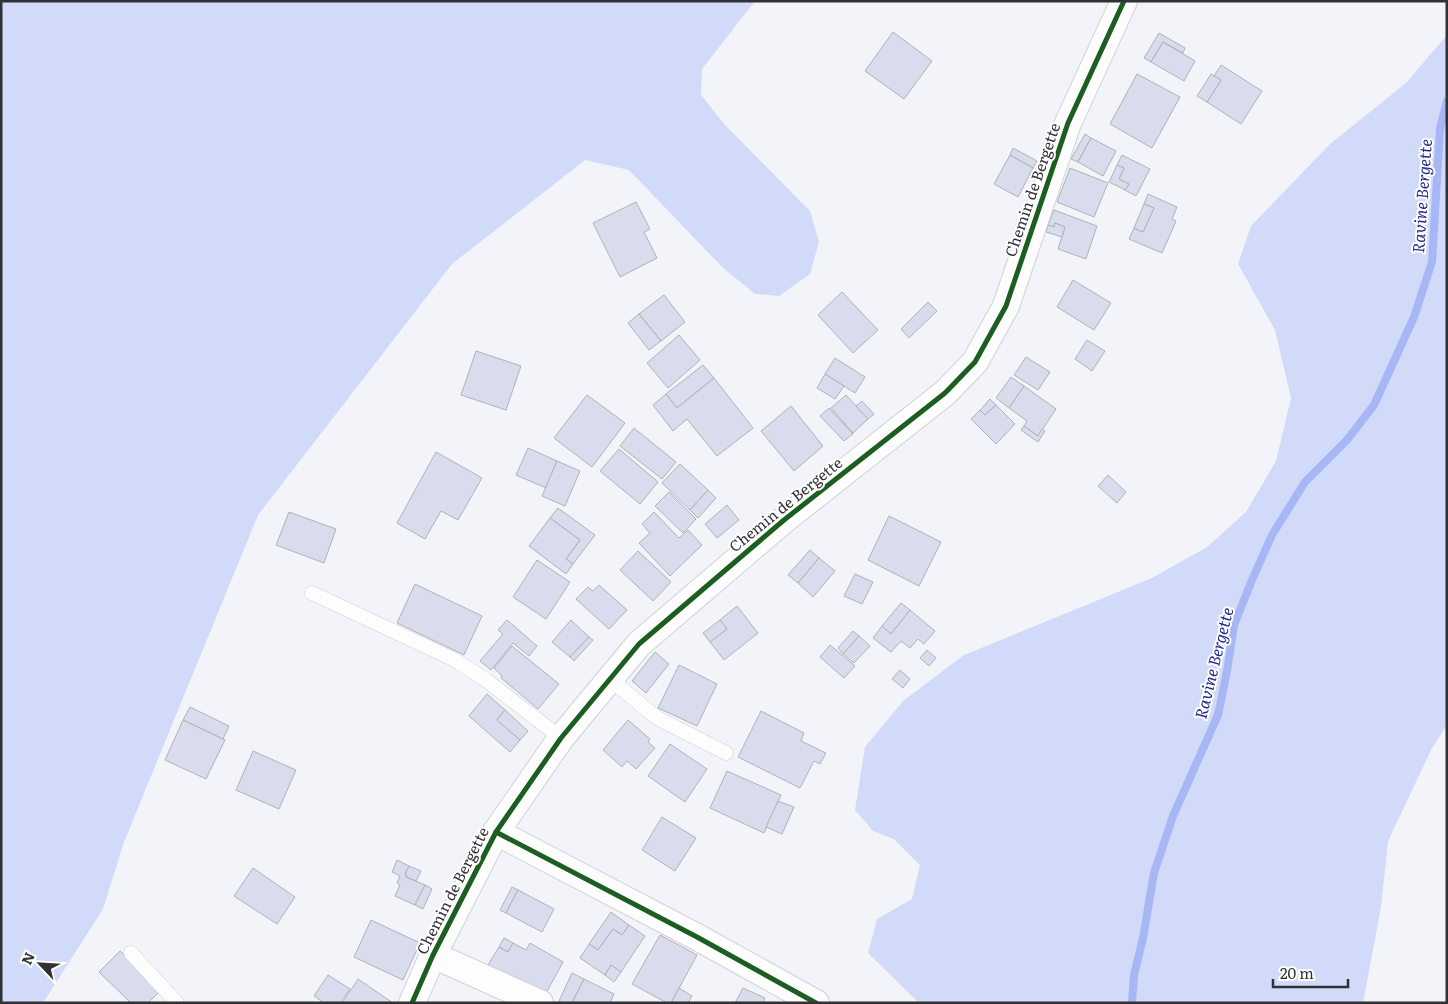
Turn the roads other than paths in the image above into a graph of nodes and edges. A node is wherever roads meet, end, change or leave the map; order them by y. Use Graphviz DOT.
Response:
graph roads {
  1 [pos="1124,1"];
  2 [pos="312,593"];
  3 [pos="610,679"];
  4 [pos="561,738"];
  5 [pos="726,753"];
  6 [pos="496,832"];
  7 [pos="131,953"];
  8 [pos="433,955"];
  9 [pos="177,1003"];
  10 [pos="412,1003"];
  11 [pos="540,1003"];
  12 [pos="816,1003"];
  1 -- 3 [label="street, Chemin de Bergette"];
  2 -- 4 [label="lane"];
  3 -- 4 [label="street, Chemin de Bergette"];
  3 -- 5 [label="lane"];
  4 -- 6 [label="street, Chemin de Bergette"];
  6 -- 8 [label="street, Chemin de Bergette"];
  6 -- 12 [label="street"];
  7 -- 9 [label="lane"];
  8 -- 10 [label="street, Chemin de Bergette"];
  8 -- 11 [label="street"];
}
